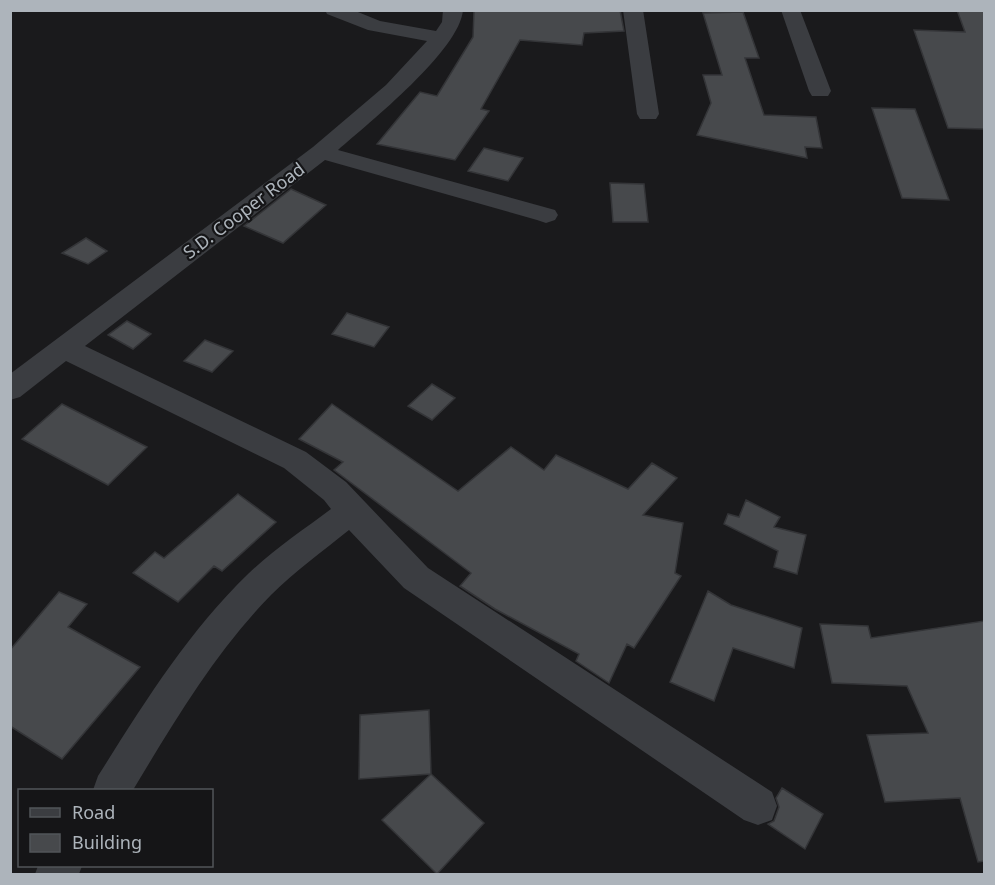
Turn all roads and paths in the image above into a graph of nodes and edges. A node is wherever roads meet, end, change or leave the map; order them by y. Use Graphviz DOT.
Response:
graph roads {
  1 [pos="334,10"];
  2 [pos="453,10"];
  3 [pos="633,10"];
  4 [pos="790,10"];
  5 [pos="441,38"];
  6 [pos="820,92"];
  7 [pos="648,114"];
  8 [pos="321,152"];
  9 [pos="546,215"];
  10 [pos="65,348"];
  11 [pos="10,389"];
  12 [pos="351,511"];
  13 [pos="113,789"];
  14 [pos="758,806"];
  1 -- 5 [label="street"];
  2 -- 5 [label="street, S.D. Cooper Road"];
  3 -- 7 [label="street"];
  4 -- 6 [label="street"];
  5 -- 8 [label="street, S.D. Cooper Road"];
  8 -- 9 [label="street"];
  8 -- 10 [label="street, S.D. Cooper Road"];
  10 -- 11 [label="street, S.D. Cooper Road"];
  10 -- 12 [label="street"];
  12 -- 13 [label="street"];
  12 -- 14 [label="street"];
}
